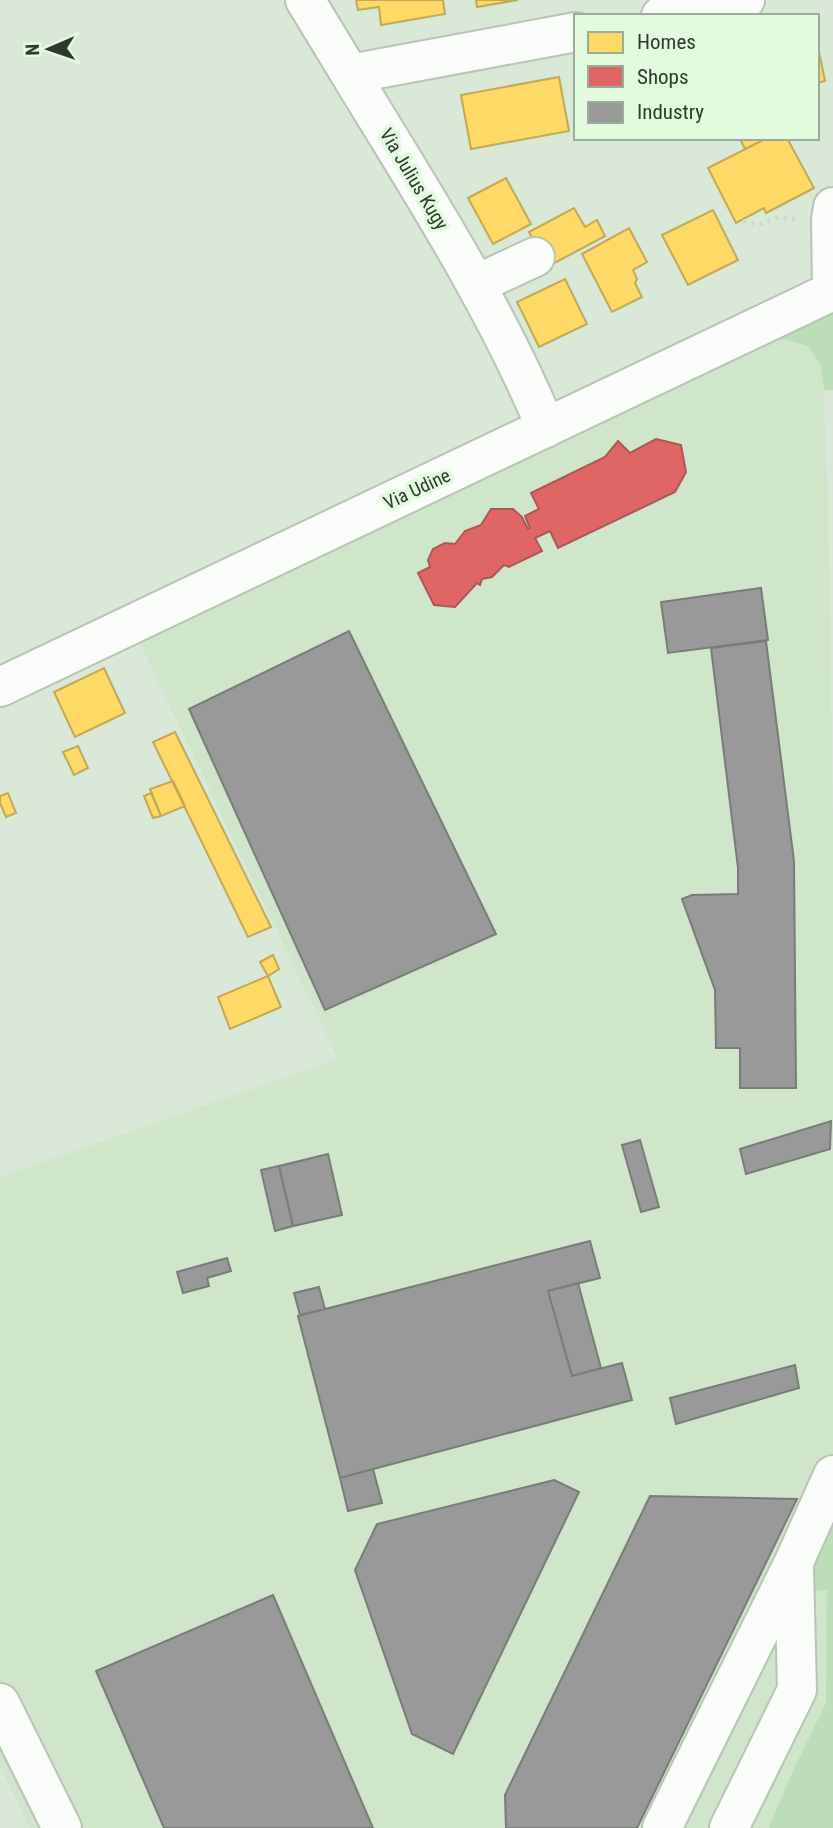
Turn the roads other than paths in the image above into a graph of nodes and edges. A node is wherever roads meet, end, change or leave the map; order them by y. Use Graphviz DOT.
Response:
graph roads {
  1 [pos="305,0"];
  2 [pos="745,0"];
  3 [pos="672,14"];
  4 [pos="574,32"];
  5 [pos="350,74"];
  6 [pos="819,214"];
  7 [pos="536,257"];
  8 [pos="477,284"];
  9 [pos="833,291"];
  10 [pos="546,428"];
  11 [pos="0,687"];
  12 [pos="833,1475"];
  13 [pos="793,1562"];
  14 [pos="0,1703"];
  15 [pos="62,1828"];
  16 [pos="662,1828"];
  17 [pos="729,1828"];
  1 -- 5 [label="street, Via Julius Kugy"];
  2 -- 3 [label="street"];
  4 -- 5 [label="street"];
  5 -- 8 [label="street, Via Julius Kugy"];
  6 -- 9 [label="street"];
  7 -- 8 [label="street"];
  8 -- 10 [label="street, Via Julius Kugy"];
  9 -- 10 [label="street, Via Udine"];
  10 -- 11 [label="street, Via Udine"];
  12 -- 13 [label="street"];
  13 -- 16 [label="street"];
  13 -- 17 [label="street"];
  14 -- 15 [label="street"];
}
